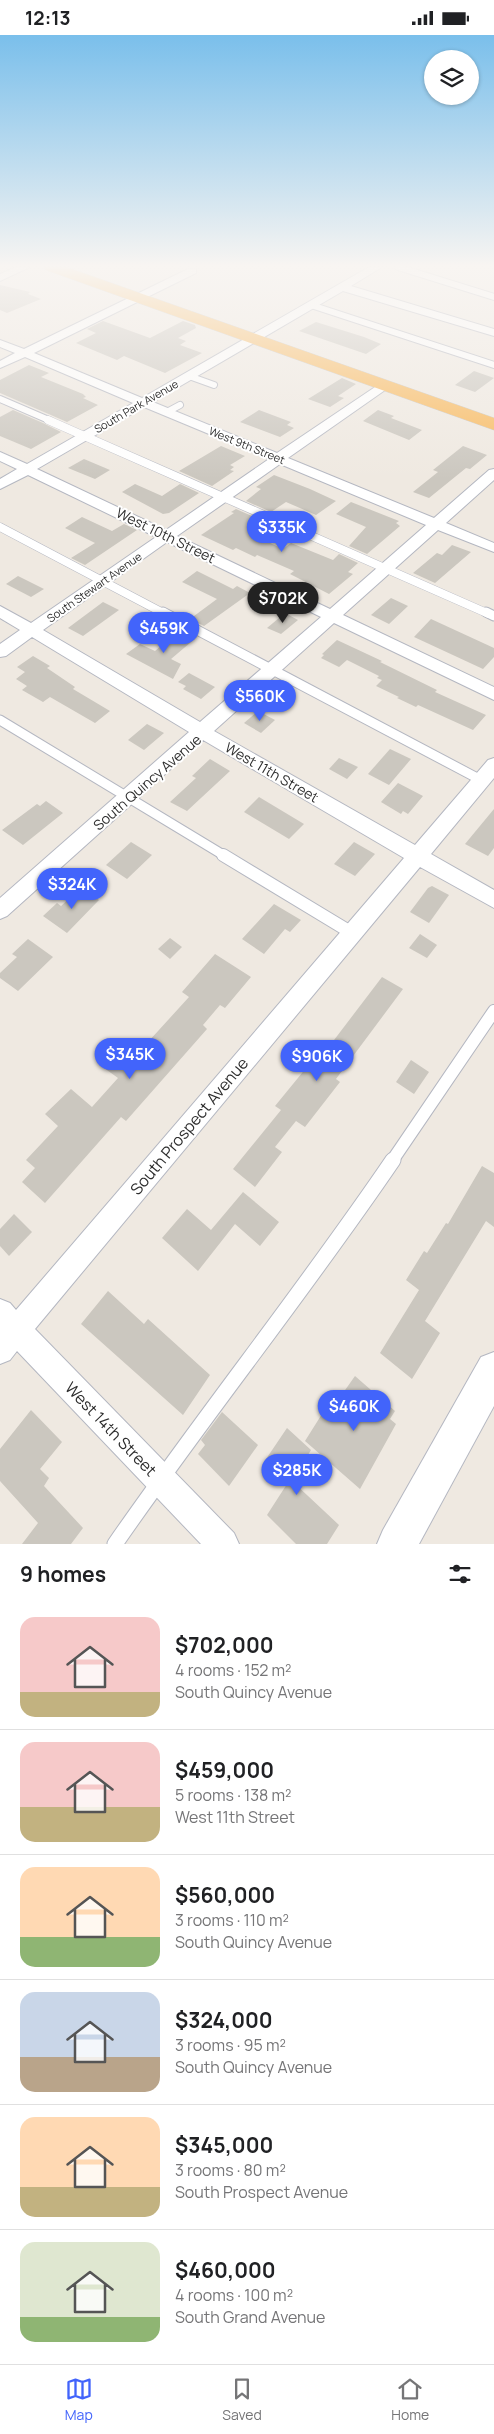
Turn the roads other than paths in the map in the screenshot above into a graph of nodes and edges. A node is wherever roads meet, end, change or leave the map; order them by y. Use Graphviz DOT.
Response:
graph roads {
  1 [pos="56,337"];
  2 [pos="248,337"];
  3 [pos="255,337"];
  4 [pos="410,337"];
  5 [pos="252,339"];
  6 [pos="0,343"];
  7 [pos="24,353"];
  8 [pos="0,365"];
  9 [pos="494,365"];
  10 [pos="189,376"];
  11 [pos="214,385"];
  12 [pos="384,385"];
  13 [pos="0,399"];
  14 [pos="143,402"];
  15 [pos="180,405"];
  16 [pos="167,412"];
  17 [pos="494,425"];
  18 [pos="86,435"];
  19 [pos="0,455"];
  20 [pos="279,459"];
  21 [pos="28,469"];
  22 [pos="494,473"];
  23 [pos="0,485"];
  24 [pos="225,496"];
  25 [pos="437,524"];
  26 [pos="0,527"];
  27 [pos="167,536"];
  28 [pos="494,548"];
  29 [pos="388,569"];
  30 [pos="103,581"];
  31 [pos="0,611"];
  32 [pos="494,616"];
  33 [pos="334,617"];
  34 [pos="32,630"];
  35 [pos="0,652"];
  36 [pos="273,670"];
  37 [pos="494,694"];
  38 [pos="0,720"];
  39 [pos="203,732"];
  40 [pos="488,772"];
  41 [pos="130,798"];
  42 [pos="418,856"];
  43 [pos="494,900"];
  44 [pos="0,910"];
  45 [pos="352,933"];
  46 [pos="494,1011"];
  47 [pos="6,1331"];
  48 [pos="494,1370"];
  49 [pos="160,1479"];
  50 [pos="115,1544"];
  51 [pos="223,1544"];
  52 [pos="397,1544"];
  1 -- 7 [label="street"];
  2 -- 5 [label="highway"];
  3 -- 5 [label="street, South Park Avenue"];
  4 -- 9 [label="lane"];
  5 -- 10 [label="street, South Park Avenue"];
  5 -- 12 [label="highway"];
  6 -- 7 [label="street, West 9th Street"];
  7 -- 8 [label="street"];
  7 -- 14 [label="street, West 9th Street"];
  10 -- 11 [label="lane"];
  10 -- 14 [label="street, South Park Avenue"];
  12 -- 17 [label="highway"];
  12 -- 20 [label="street, South Stewart Avenue"];
  13 -- 18 [label="lane"];
  14 -- 16 [label="street, West 9th Street"];
  14 -- 18 [label="street, South Park Avenue"];
  15 -- 16 [label="lane"];
  16 -- 20 [label="street, West 9th Street"];
  18 -- 21 [label="street, South Park Avenue"];
  18 -- 24 [label="lane"];
  19 -- 21 [label="street, West 10th Street"];
  20 -- 24 [label="street, South Stewart Avenue"];
  20 -- 25 [label="street, West 9th Street"];
  21 -- 23 [label="street, South Park Avenue"];
  21 -- 27 [label="street, West 10th Street"];
  22 -- 25 [label="street, South Quincy Avenue"];
  24 -- 27 [label="street, South Stewart Avenue"];
  24 -- 29 [label="lane"];
  25 -- 28 [label="street, West 9th Street"];
  25 -- 29 [label="street, South Quincy Avenue"];
  26 -- 30 [label="lane"];
  27 -- 30 [label="street, South Stewart Avenue"];
  27 -- 33 [label="street, West 10th Street"];
  29 -- 32 [label="lane"];
  29 -- 33 [label="street, South Quincy Avenue"];
  30 -- 34 [label="street, South Stewart Avenue"];
  30 -- 36 [label="lane"];
  31 -- 34 [label="street, West 11th Street"];
  33 -- 36 [label="street, South Quincy Avenue"];
  33 -- 37 [label="street, West 10th Street"];
  34 -- 35 [label="street, South Stewart Avenue"];
  34 -- 39 [label="street, West 11th Street"];
  36 -- 39 [label="street, South Quincy Avenue"];
  36 -- 40 [label="lane"];
  38 -- 41 [label="lane"];
  39 -- 41 [label="street, South Quincy Avenue"];
  39 -- 42 [label="street, West 11th Street"];
  40 -- 42 [label="street, South Prospect Avenue"];
  41 -- 44 [label="street, South Quincy Avenue"];
  41 -- 45 [label="lane"];
  42 -- 43 [label="street, West 11th Street"];
  42 -- 45 [label="street, South Prospect Avenue"];
  45 -- 47 [label="street, South Prospect Avenue"];
  46 -- 49 [label="lane"];
  47 -- 49 [label="street, West 14th Street"];
  48 -- 52 [label="street"];
  49 -- 50 [label="lane"];
  49 -- 51 [label="street, West 14th Street"];
}
